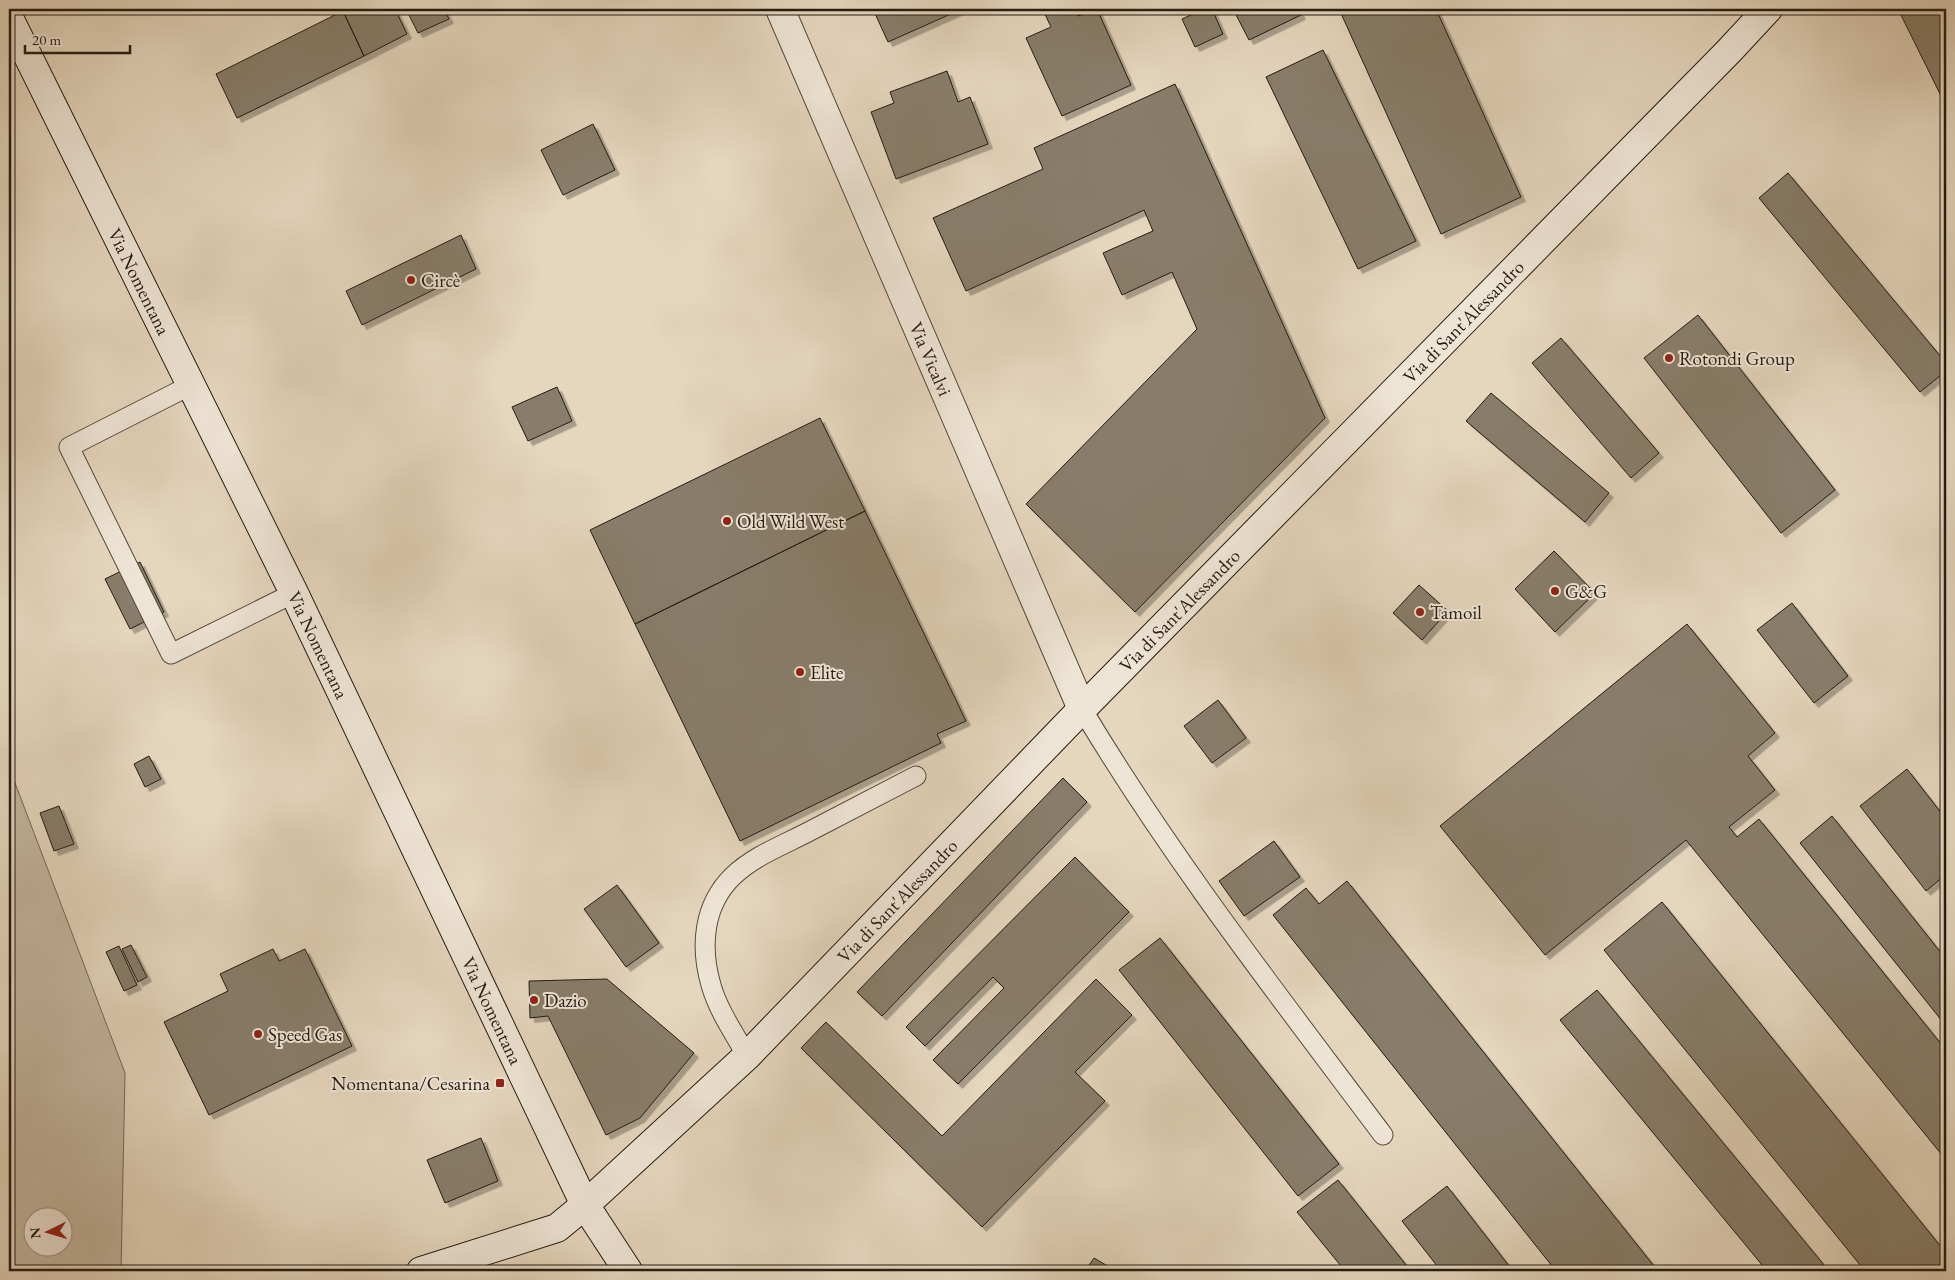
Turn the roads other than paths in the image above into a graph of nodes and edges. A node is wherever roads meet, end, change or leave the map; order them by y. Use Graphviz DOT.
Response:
graph roads {
  1 [pos="780,9"];
  2 [pos="1768,9"];
  3 [pos="9,18"];
  4 [pos="191,385"];
  5 [pos="294,593"];
  6 [pos="1082,709"];
  7 [pos="916,776"];
  8 [pos="747,1056"];
  9 [pos="1383,1135"];
  10 [pos="585,1205"];
  11 [pos="421,1271"];
  12 [pos="628,1271"];
  1 -- 6 [label="street, Via Vicalvi"];
  2 -- 6 [label="street, Via di Sant'Alessandro"];
  3 -- 4 [label="street, Via Nomentana"];
  4 -- 5 [label="street, Via Nomentana"];
  4 -- 5 [label="lane"];
  5 -- 10 [label="street, Via Nomentana"];
  6 -- 8 [label="street, Via di Sant'Alessandro"];
  6 -- 9 [label="lane"];
  7 -- 8 [label="lane"];
  8 -- 10 [label="street, Via di Sant'Alessandro"];
  10 -- 11 [label="street, Via di Sant'Alessandro"];
  10 -- 12 [label="street, Via Nomentana"];
}
